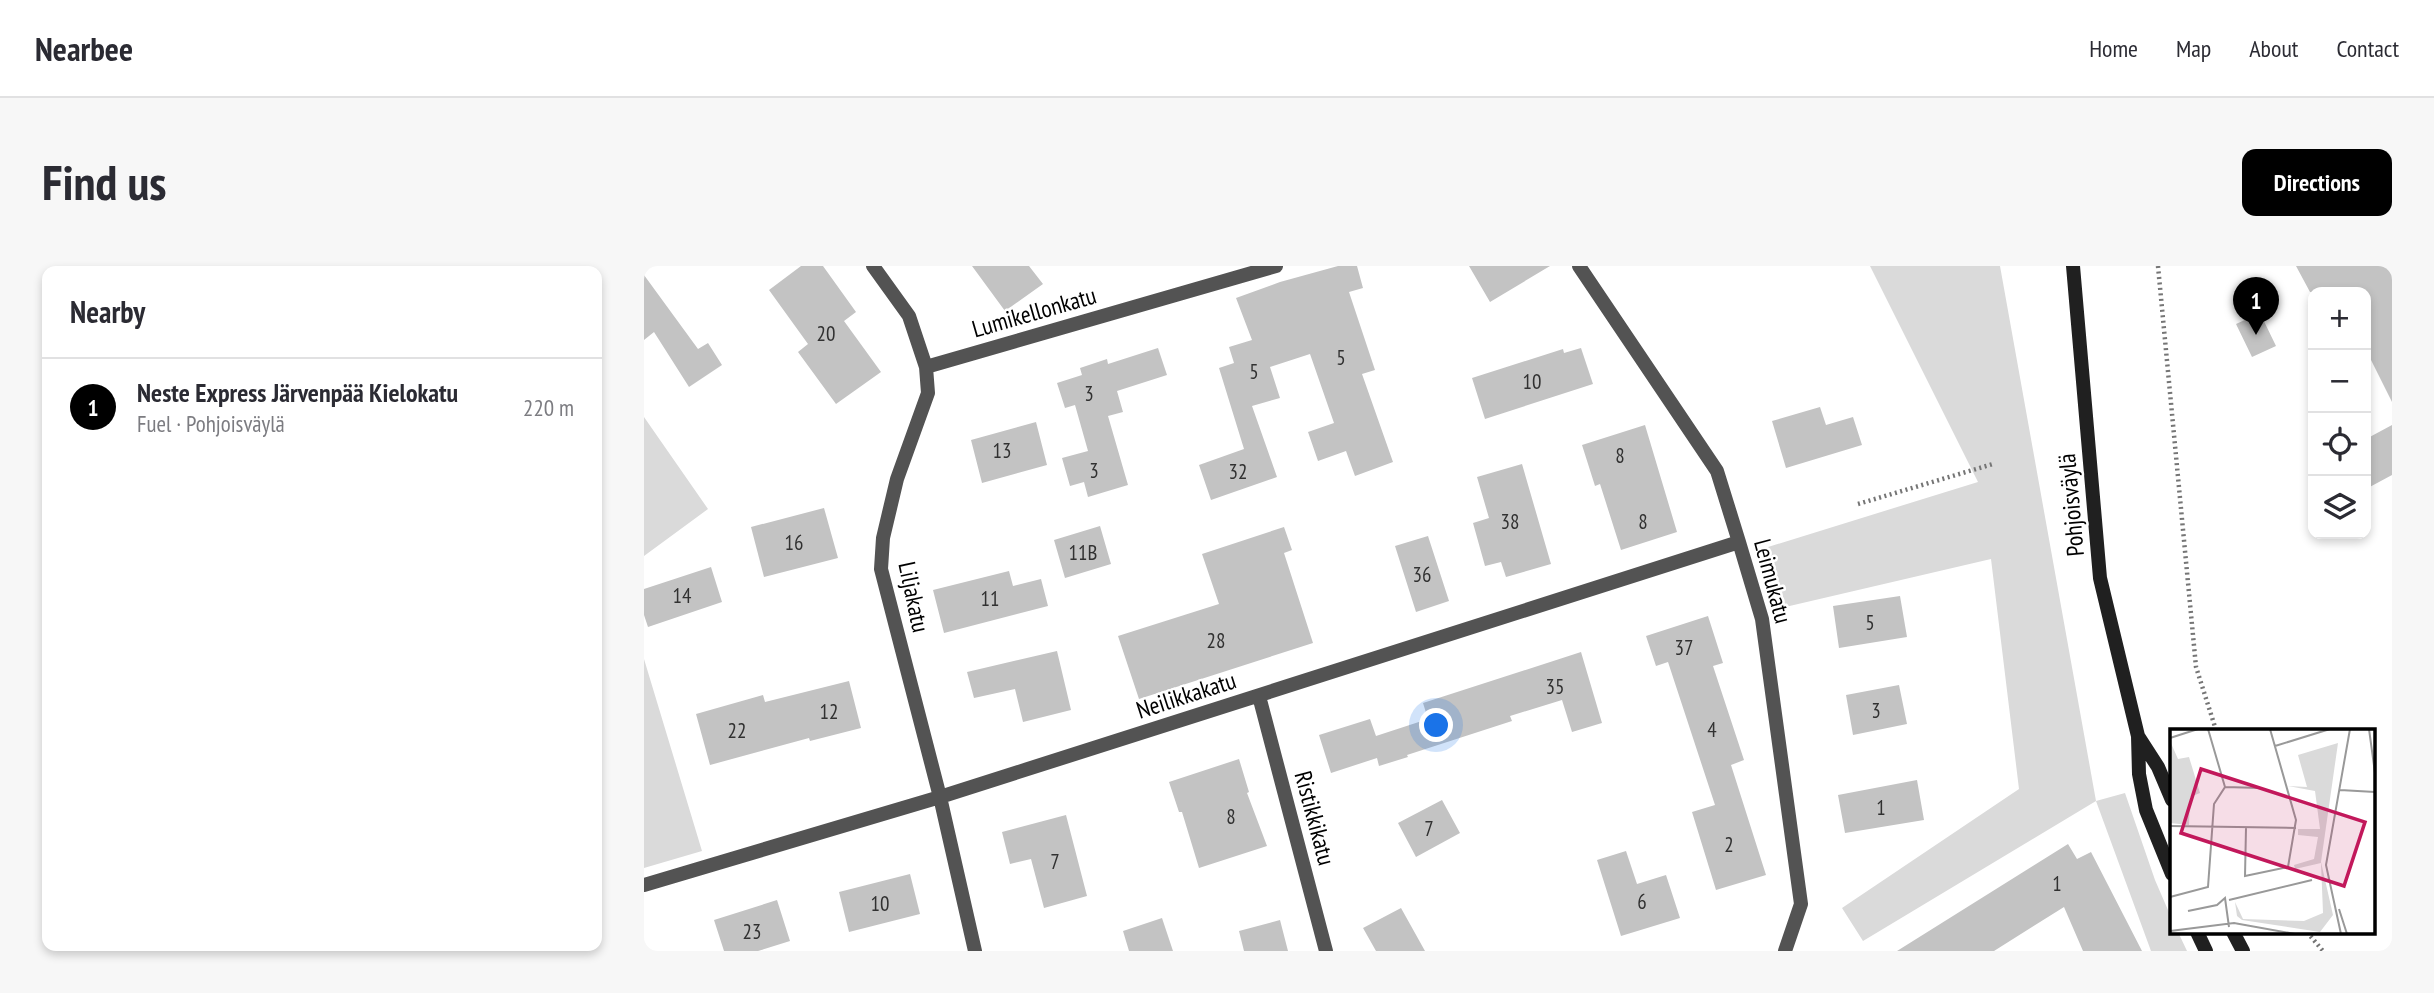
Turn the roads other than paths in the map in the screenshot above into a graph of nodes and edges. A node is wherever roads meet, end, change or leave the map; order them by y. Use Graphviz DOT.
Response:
graph roads {
  1 [pos="873,266"];
  2 [pos="1276,266"];
  3 [pos="1579,266"];
  4 [pos="2073,266"];
  5 [pos="926,368"];
  6 [pos="1739,542"];
  7 [pos="1259,696"];
  8 [pos="2138,736"];
  9 [pos="2170,795"];
  10 [pos="940,797"];
  11 [pos="2170,869"];
  12 [pos="644,885"];
  13 [pos="2198,934"];
  14 [pos="2234,934"];
  15 [pos="1786,950"];
  16 [pos="975,951"];
  17 [pos="1326,951"];
  18 [pos="2206,951"];
  19 [pos="2243,951"];
  1 -- 5 [label="street, Liljakatu"];
  2 -- 5 [label="street, Lumikellonkatu"];
  3 -- 6 [label="street, Leimukatu"];
  4 -- 8 [label="main road, Pohjoisväylä"];
  5 -- 10 [label="street, Liljakatu"];
  6 -- 7 [label="street, Neilikkakatu"];
  6 -- 15 [label="street, Leimukatu"];
  7 -- 10 [label="street, Neilikkakatu"];
  7 -- 17 [label="street, Ristikkikatu"];
  8 -- 9 [label="main road, Pohjoisväylä"];
  8 -- 11 [label="main road, Pohjoisväylä"];
  10 -- 12 [label="street, Neilikkakatu"];
  10 -- 16 [label="street, Liljakatu"];
  13 -- 18 [label="main road"];
  14 -- 19 [label="main road"];
}
